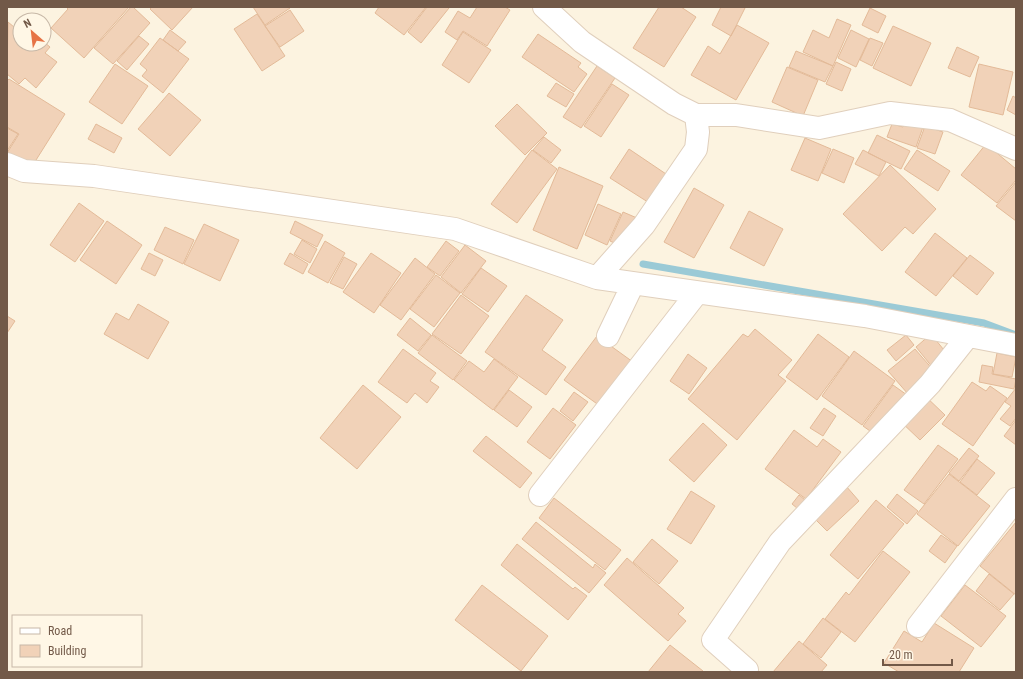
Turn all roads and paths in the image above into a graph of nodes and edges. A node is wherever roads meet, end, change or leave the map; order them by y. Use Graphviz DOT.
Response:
graph roads {
  1 [pos="544,7"];
  2 [pos="696,115"];
  3 [pos="1015,147"];
  4 [pos="7,164"];
  5 [pos="597,278"];
  6 [pos="633,284"];
  7 [pos="697,293"];
  8 [pos="608,336"];
  9 [pos="968,336"];
  10 [pos="1016,345"];
  11 [pos="540,495"];
  12 [pos="1016,499"];
  13 [pos="918,626"];
  14 [pos="747,670"];
  1 -- 2 [label="street"];
  2 -- 3 [label="street"];
  2 -- 5 [label="street"];
  4 -- 5 [label="street"];
  5 -- 6 [label="street"];
  6 -- 7 [label="street"];
  6 -- 8 [label="street"];
  7 -- 9 [label="street"];
  7 -- 11 [label="street"];
  9 -- 10 [label="street"];
  9 -- 14 [label="street"];
  12 -- 13 [label="street"];
}
